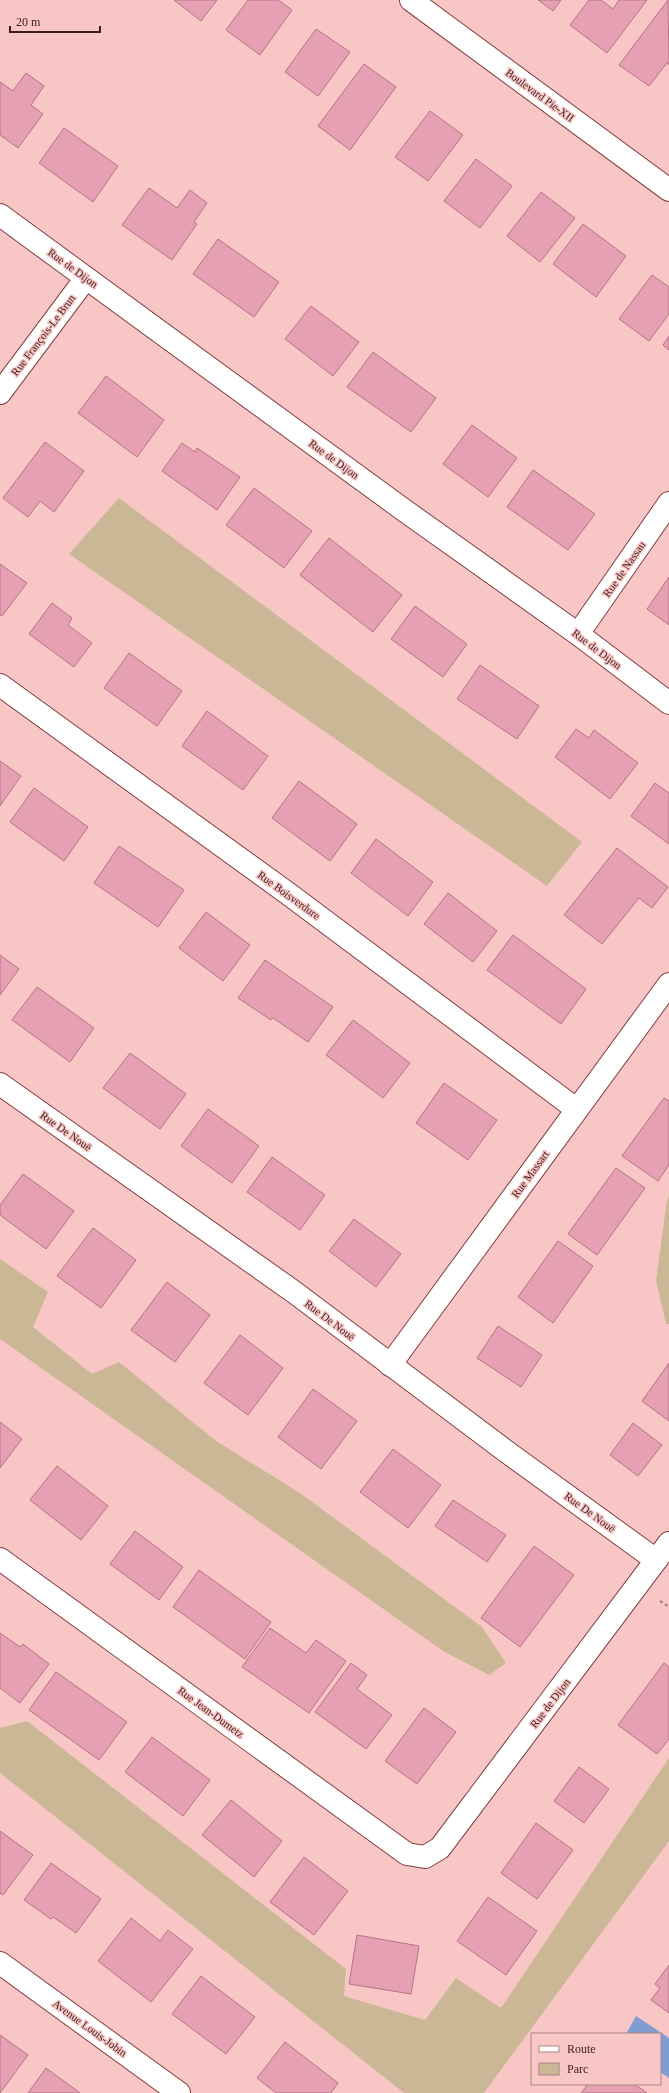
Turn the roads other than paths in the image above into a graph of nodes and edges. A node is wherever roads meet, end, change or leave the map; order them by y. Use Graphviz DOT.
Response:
graph roads {
  1 [pos="411,0"];
  2 [pos="669,190"];
  3 [pos="0,215"];
  4 [pos="86,278"];
  5 [pos="0,393"];
  6 [pos="669,504"];
  7 [pos="578,634"];
  8 [pos="0,685"];
  9 [pos="669,703"];
  10 [pos="669,984"];
  11 [pos="0,1084"];
  12 [pos="576,1109"];
  13 [pos="390,1365"];
  14 [pos="669,1543"];
  15 [pos="0,1558"];
  16 [pos="656,1560"];
  17 [pos="425,1857"];
  18 [pos="0,1963"];
  19 [pos="179,2093"];
  1 -- 2 [label="street, Boulevard Pie-XII"];
  3 -- 4 [label="street, Rue de Dijon"];
  4 -- 5 [label="street, Rue François-Le Brun"];
  4 -- 7 [label="street, Rue de Dijon"];
  6 -- 7 [label="street, Rue de Nassau"];
  7 -- 9 [label="street, Rue de Dijon"];
  8 -- 12 [label="street, Rue Boisverdure"];
  10 -- 12 [label="street, Rue Massart"];
  11 -- 13 [label="street, Rue De Nouë"];
  12 -- 13 [label="street, Rue Massart"];
  13 -- 16 [label="street, Rue De Nouë"];
  14 -- 16 [label="street, Rue de Dijon"];
  15 -- 17 [label="street, Rue Jean-Dumetz"];
  16 -- 17 [label="street, Rue de Dijon"];
  18 -- 19 [label="street, Avenue Louis-Jobin"];
}
